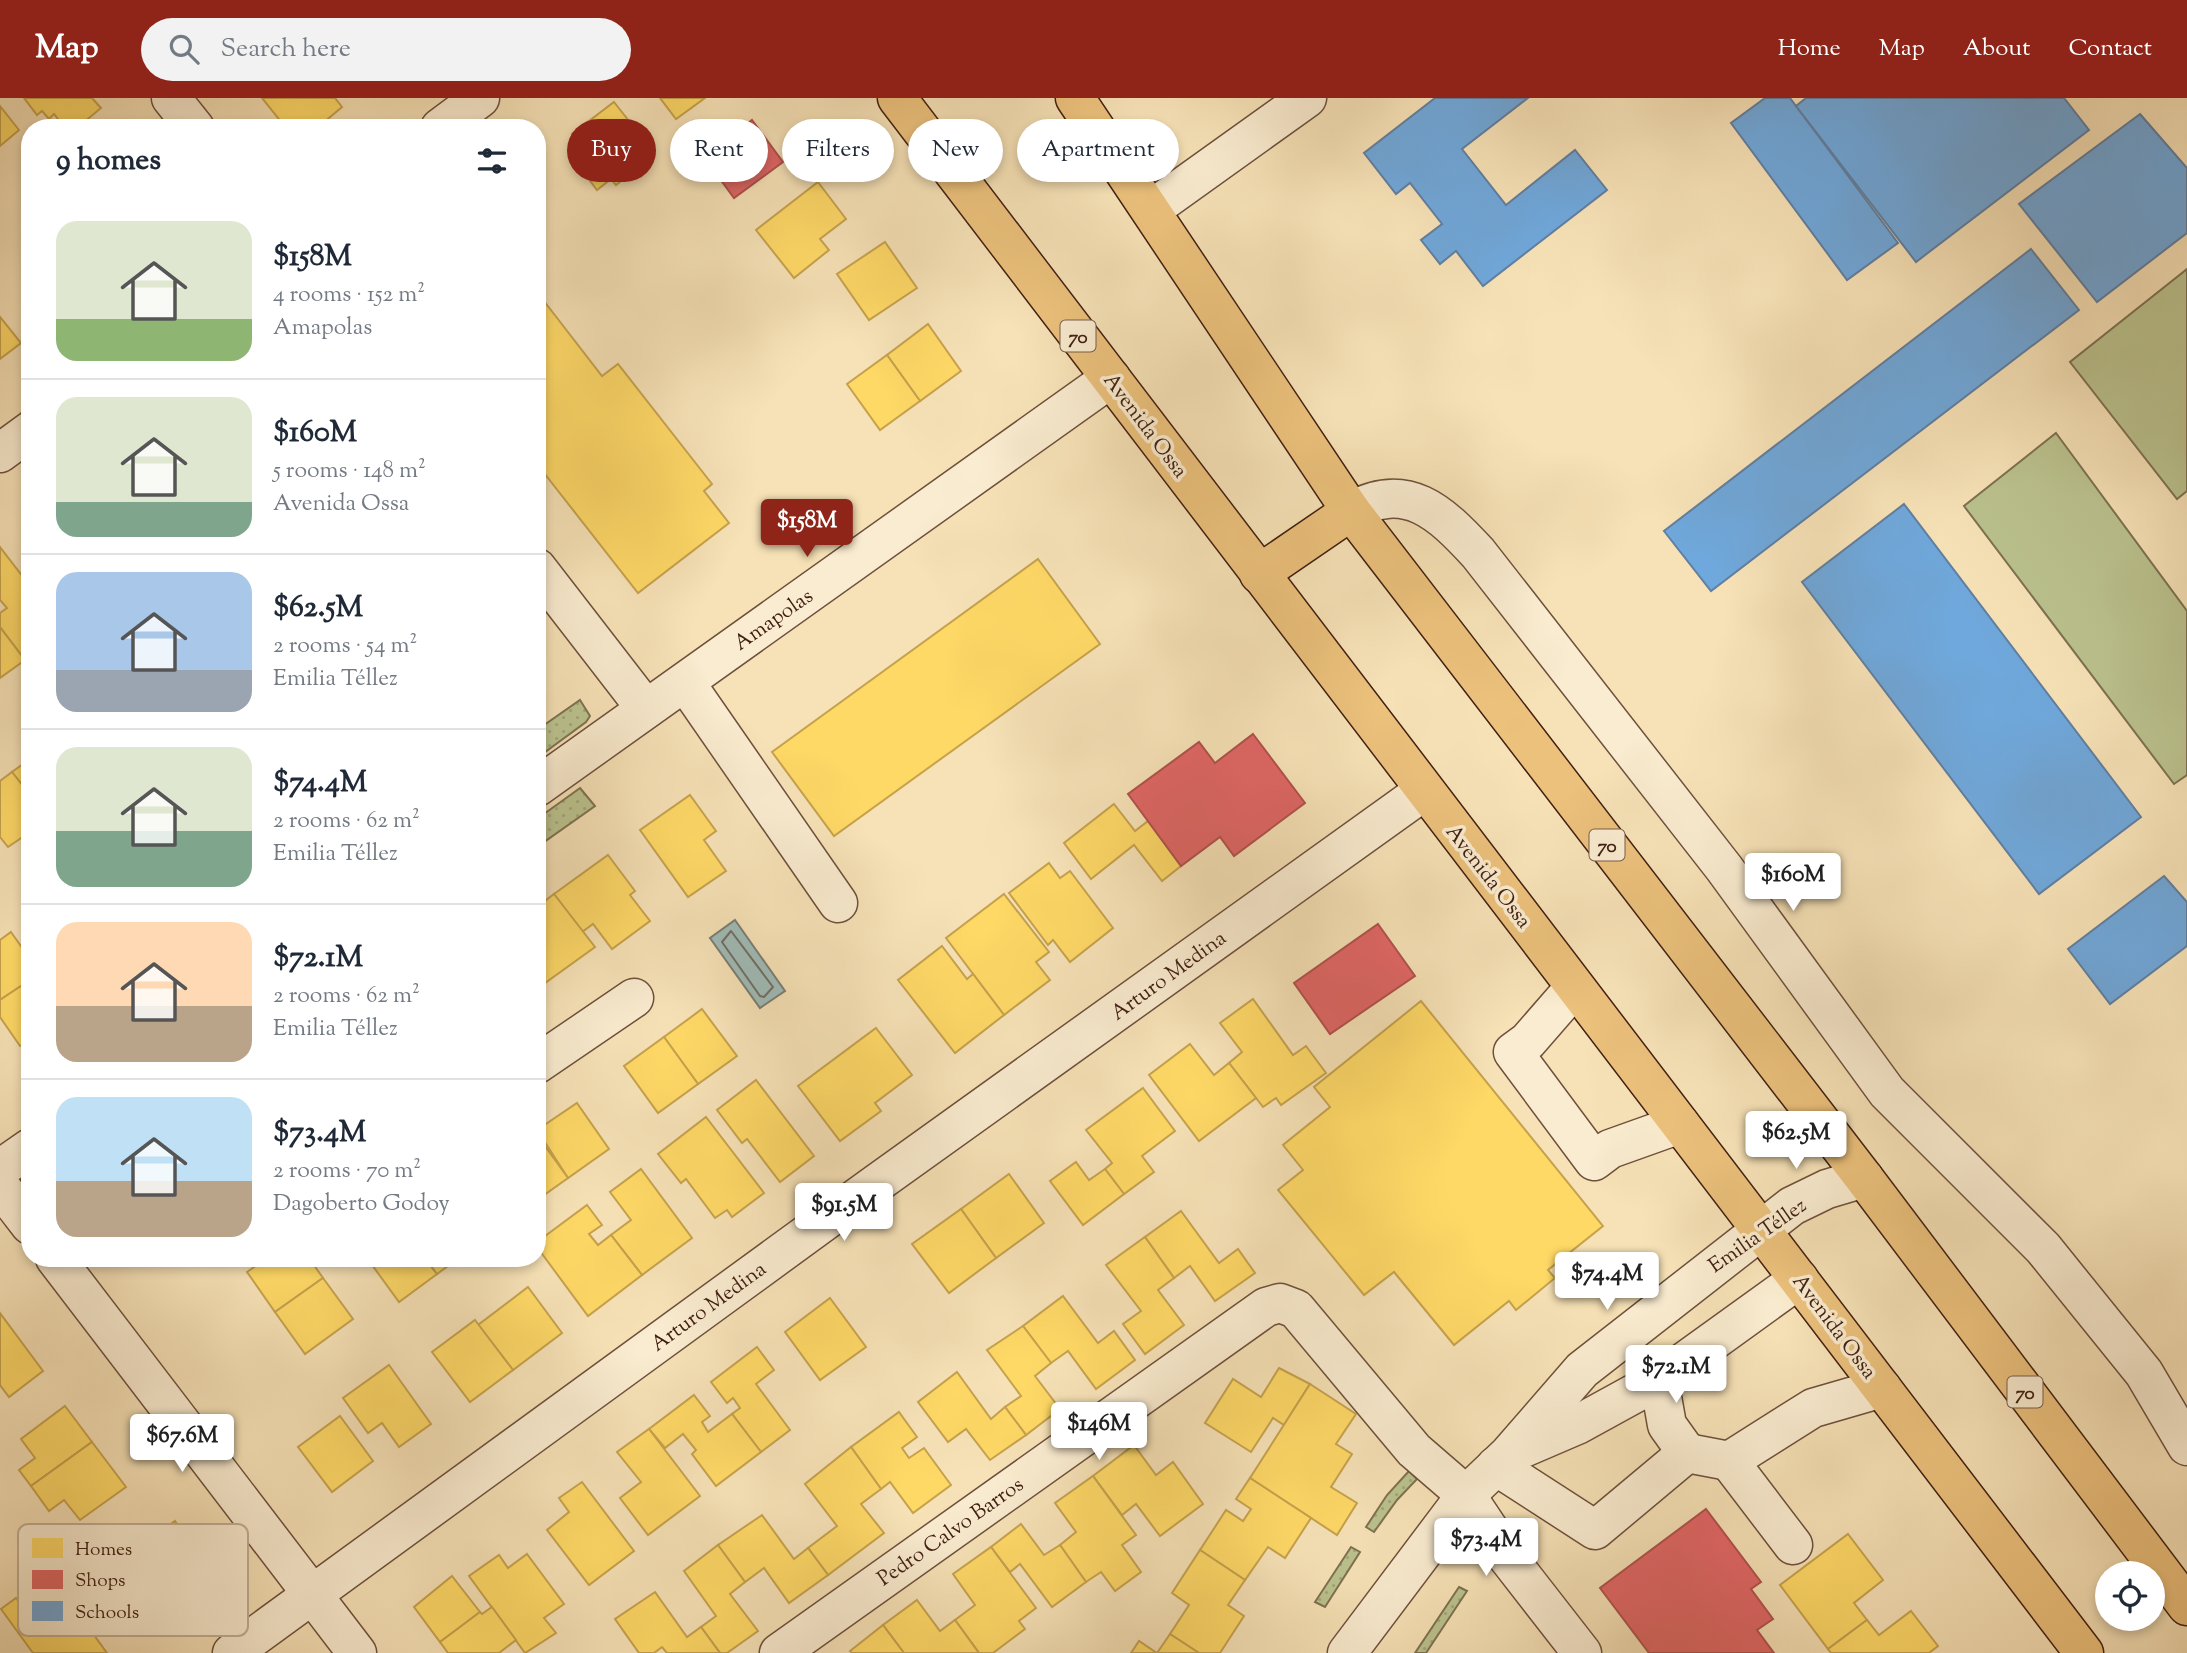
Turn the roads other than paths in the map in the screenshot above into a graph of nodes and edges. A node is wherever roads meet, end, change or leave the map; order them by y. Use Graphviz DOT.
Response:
graph roads {
  1 [pos="172,98"];
  2 [pos="480,98"];
  3 [pos="897,98"];
  4 [pos="1075,98"];
  5 [pos="1307,98"];
  6 [pos="188,119"];
  7 [pos="452,119"];
  8 [pos="1152,209"];
  9 [pos="1111,378"];
  10 [pos="21,438"];
  11 [pos="0,453"];
  12 [pos="1351,511"];
  13 [pos="1259,574"];
  14 [pos="546,580"];
  15 [pos="685,682"];
  16 [pos="646,709"];
  17 [pos="546,781"];
  18 [pos="1424,791"];
  19 [pos="838,903"];
  20 [pos="1575,988"];
  21 [pos="634,998"];
  22 [pos="546,1058"];
  23 [pos="1680,1124"];
  24 [pos="21,1154"];
  25 [pos="0,1169"];
  26 [pos="1864,1178"];
  27 [pos="0,1186"];
  28 [pos="21,1213"];
  29 [pos="1760,1228"];
  30 [pos="62,1267"];
  31 [pos="1799,1279"];
  32 [pos="1659,1380"];
  33 [pos="1882,1388"];
  34 [pos="2187,1446"];
  35 [pos="1687,1453"];
  36 [pos="1503,1460"];
  37 [pos="1729,1461"];
  38 [pos="1466,1495"];
  39 [pos="1793,1545"];
  40 [pos="312,1595"];
  41 [pos="2187,1606"];
  42 [pos="232,1653"];
  43 [pos="356,1653"];
  44 [pos="779,1653"];
  45 [pos="1347,1653"];
  46 [pos="1583,1653"];
  47 [pos="2084,1653"];
  1 -- 6 [label="street"];
  2 -- 7 [label="street"];
  3 -- 9 [label="main road, Avenida Ossa / 70"];
  4 -- 8 [label="main road, 70"];
  5 -- 8 [label="street"];
  8 -- 12 [label="main road, 70"];
  9 -- 13 [label="main road, Avenida Ossa / 70"];
  9 -- 15 [label="street, Amapolas"];
  10 -- 11 [label="street"];
  12 -- 13 [label="main road"];
  12 -- 26 [label="main road, 70"];
  12 -- 34 [label="street"];
  13 -- 18 [label="main road, Avenida Ossa / 70"];
  14 -- 16 [label="street"];
  15 -- 16 [label="street, Amapolas"];
  15 -- 19 [label="street"];
  16 -- 17 [label="street, Amapolas"];
  18 -- 20 [label="main road, Avenida Ossa / 70"];
  18 -- 40 [label="street, Arturo Medina"];
  20 -- 23 [label="main road, Avenida Ossa / 70"];
  20 -- 23 [label="street"];
  21 -- 22 [label="street"];
  23 -- 29 [label="main road, Avenida Ossa / 70"];
  24 -- 25 [label="street"];
  26 -- 29 [label="street, Emilia Téllez"];
  26 -- 41 [label="main road, 70"];
  27 -- 28 [label="street"];
  29 -- 31 [label="main road, Avenida Ossa / 70"];
  29 -- 36 [label="street, Emilia Téllez"];
  30 -- 40 [label="street"];
  31 -- 32 [label="street, Emilia Téllez"];
  31 -- 33 [label="main road, Avenida Ossa / 70"];
  32 -- 35 [label="street"];
  32 -- 36 [label="street, Emilia Téllez"];
  33 -- 37 [label="street"];
  33 -- 47 [label="main road, Avenida Ossa / 70"];
  35 -- 36 [label="street"];
  35 -- 37 [label="street"];
  36 -- 38 [label="street, Emilia Téllez"];
  37 -- 39 [label="street"];
  38 -- 44 [label="street, Pedro Calvo Barros"];
  38 -- 45 [label="street, Emilia Téllez"];
  38 -- 46 [label="street"];
  40 -- 42 [label="street, Arturo Medina"];
  40 -- 43 [label="street"];
}
